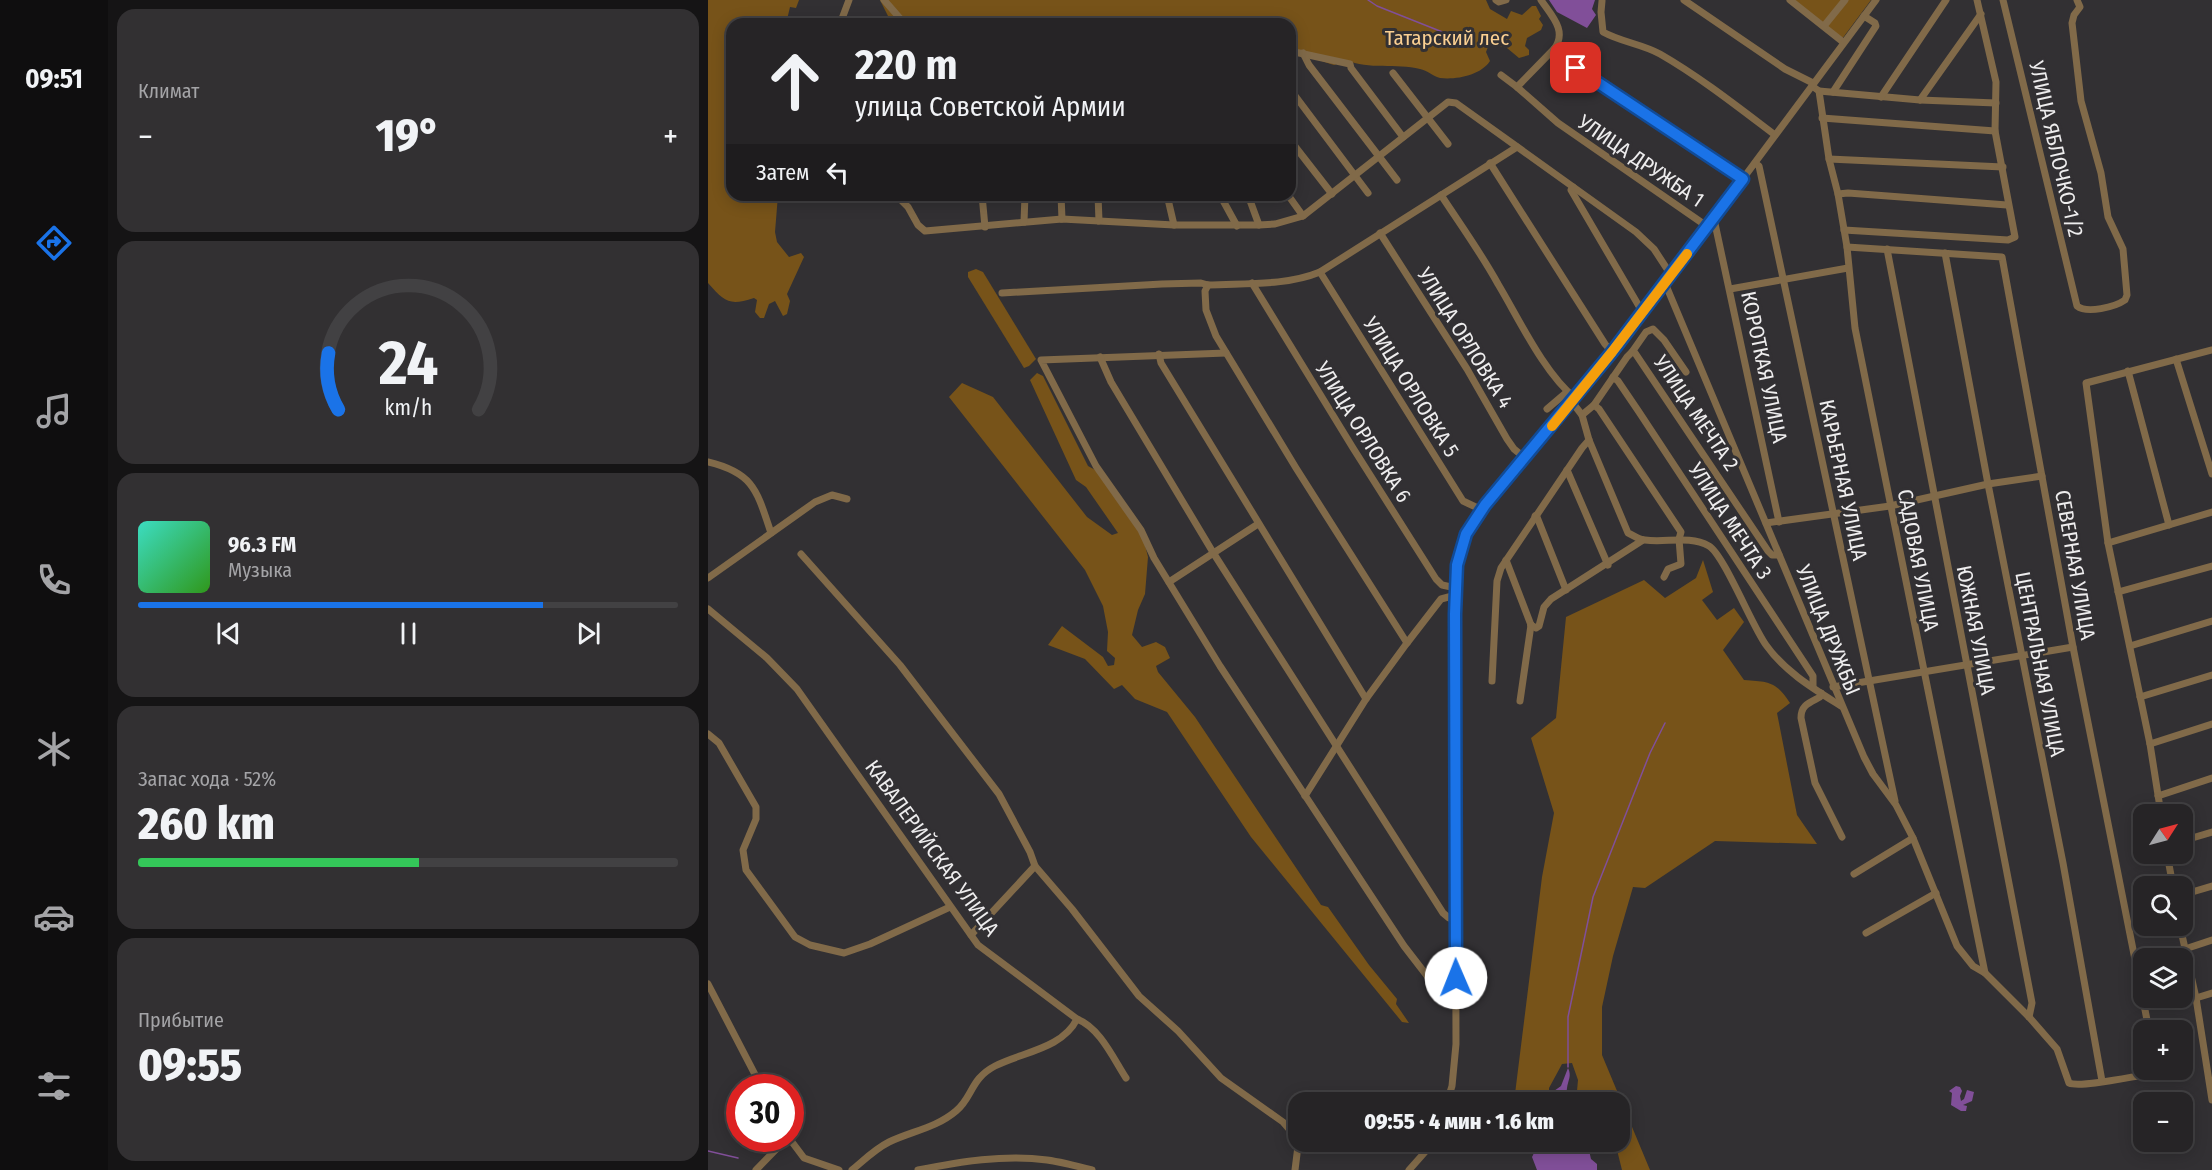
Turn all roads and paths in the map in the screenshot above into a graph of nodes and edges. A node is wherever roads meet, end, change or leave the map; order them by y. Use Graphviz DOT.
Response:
graph roads {
  1 [pos="849,0"];
  2 [pos="884,0"];
  3 [pos="1496,0"];
  4 [pos="1506,0"];
  5 [pos="1541,0"];
  6 [pos="1684,0"];
  7 [pos="1790,0"];
  8 [pos="1845,0"];
  9 [pos="1876,0"];
  10 [pos="1946,0"];
  11 [pos="1977,0"];
  12 [pos="2003,0"];
  13 [pos="1602,1"];
  14 [pos="2079,3"];
  15 [pos="1981,14"];
  16 [pos="1864,16"];
  17 [pos="842,18"];
  18 [pos="900,18"];
  19 [pos="1824,26"];
  20 [pos="1843,42"];
  21 [pos="1554,49"];
  22 [pos="1296,52"];
  23 [pos="1303,53"];
  24 [pos="1393,73"];
  25 [pos="1501,75"];
  26 [pos="1813,84"];
  27 [pos="1517,87"];
  28 [pos="1819,91"];
  29 [pos="1833,92"];
  30 [pos="1296,97"];
  31 [pos="1881,97"];
  32 [pos="1920,100"];
  33 [pos="1996,104"];
  34 [pos="1428,118"];
  35 [pos="1822,118"];
  36 [pos="1995,131"];
  37 [pos="1775,135"];
  38 [pos="1403,137"];
  39 [pos="1448,144"];
  40 [pos="1517,147"];
  41 [pos="1296,148"];
  42 [pos="1380,156"];
  43 [pos="1829,159"];
  44 [pos="1490,163"];
  45 [pos="1755,163"];
  46 [pos="2003,167"];
  47 [pos="1356,175"];
  48 [pos="1743,179"];
  49 [pos="1397,180"];
  50 [pos="1573,187"];
  51 [pos="1368,193"];
  52 [pos="1332,194"];
  53 [pos="1838,194"];
  54 [pos="1441,195"];
  55 [pos="902,201"];
  56 [pos="983,201"];
  57 [pos="1025,201"];
  58 [pos="1061,201"];
  59 [pos="1098,201"];
  60 [pos="1168,201"];
  61 [pos="1223,201"];
  62 [pos="1250,201"];
  63 [pos="1293,201"];
  64 [pos="2007,205"];
  65 [pos="1304,216"];
  66 [pos="1062,219"];
  67 [pos="1714,219"];
  68 [pos="1099,221"];
  69 [pos="1024,222"];
  70 [pos="1174,225"];
  71 [pos="1258,225"];
  72 [pos="1237,226"];
  73 [pos="986,227"];
  74 [pos="1708,227"];
  75 [pos="1844,230"];
  76 [pos="1380,233"];
  77 [pos="1847,247"];
  78 [pos="1887,249"];
  79 [pos="1945,253"];
  80 [pos="1848,268"];
  81 [pos="1320,272"];
  82 [pos="1671,275"];
  83 [pos="1783,279"];
  84 [pos="1252,282"];
  85 [pos="1665,283"];
  86 [pos="1208,285"];
  87 [pos="1730,289"];
  88 [pos="1002,292"];
  89 [pos="1643,313"];
  90 [pos="2212,350"];
  91 [pos="1612,352"];
  92 [pos="1632,352"];
  93 [pos="1226,353"];
  94 [pos="1159,354"];
  95 [pos="1100,357"];
  96 [pos="2176,359"];
  97 [pos="2128,371"];
  98 [pos="1686,372"];
  99 [pos="1613,377"];
  100 [pos="1567,392"];
  101 [pos="1574,400"];
  102 [pos="1594,405"];
  103 [pos="1547,409"];
  104 [pos="1582,416"];
  105 [pos="1589,440"];
  106 [pos="1525,458"];
  107 [pos="708,462"];
  108 [pos="1567,470"];
  109 [pos="2212,474"];
  110 [pos="2042,476"];
  111 [pos="1988,484"];
  112 [pos="1934,497"];
  113 [pos="847,499"];
  114 [pos="1890,506"];
  115 [pos="1482,510"];
  116 [pos="2212,512"];
  117 [pos="1833,514"];
  118 [pos="1535,516"];
  119 [pos="1779,522"];
  120 [pos="1766,523"];
  121 [pos="1258,524"];
  122 [pos="2169,525"];
  123 [pos="771,533"];
  124 [pos="1679,539"];
  125 [pos="1643,540"];
  126 [pos="2108,543"];
  127 [pos="801,554"];
  128 [pos="1214,554"];
  129 [pos="1779,555"];
  130 [pos="1506,560"];
  131 [pos="1608,565"];
  132 [pos="2212,566"];
  133 [pos="1664,577"];
  134 [pos="708,578"];
  135 [pos="1169,582"];
  136 [pos="1442,585"];
  137 [pos="1566,590"];
  138 [pos="1456,592"];
  139 [pos="2118,592"];
  140 [pos="1441,599"];
  141 [pos="708,609"];
  142 [pos="2212,621"];
  143 [pos="1531,626"];
  144 [pos="1407,643"];
  145 [pos="2130,646"];
  146 [pos="2073,647"];
  147 [pos="2021,656"];
  148 [pos="1966,665"];
  149 [pos="1923,671"];
  150 [pos="2212,675"];
  151 [pos="1870,680"];
  152 [pos="1492,681"];
  153 [pos="1813,687"];
  154 [pos="1833,687"];
  155 [pos="1821,693"];
  156 [pos="2140,698"];
  157 [pos="1366,699"];
  158 [pos="1520,701"];
  159 [pos="1842,706"];
  160 [pos="2212,724"];
  161 [pos="708,734"];
  162 [pos="2150,744"];
  163 [pos="1336,745"];
  164 [pos="2212,778"];
  165 [pos="1305,796"];
  166 [pos="2158,796"];
  167 [pos="2159,804"];
  168 [pos="1896,805"];
  169 [pos="2212,832"];
  170 [pos="1842,837"];
  171 [pos="1913,838"];
  172 [pos="2193,838"];
  173 [pos="1035,866"];
  174 [pos="1854,874"];
  175 [pos="2212,886"];
  176 [pos="1936,892"];
  177 [pos="2193,892"];
  178 [pos="950,907"];
  179 [pos="1455,918"];
  180 [pos="1866,933"];
  181 [pos="971,935"];
  182 [pos="2212,940"];
  183 [pos="2188,948"];
  184 [pos="1985,973"];
  185 [pos="1456,978"];
  186 [pos="708,984"];
  187 [pos="2193,985"];
  188 [pos="2212,993"];
  189 [pos="2196,998"];
  190 [pos="2029,1017"];
  191 [pos="1077,1018"];
  192 [pos="2147,1020"];
  193 [pos="755,1074"];
  194 [pos="2133,1076"];
  195 [pos="1126,1078"];
  196 [pos="2102,1081"];
  197 [pos="1450,1092"];
  198 [pos="2212,1100"];
  199 [pos="774,1152"];
  200 [pos="799,1152"];
  201 [pos="1425,1152"];
  202 [pos="756,1170"];
  203 [pos="839,1170"];
  204 [pos="852,1170"];
  205 [pos="918,1170"];
  206 [pos="1092,1170"];
  207 [pos="1295,1170"];
  208 [pos="1409,1170"];
  1 -- 17 [label="street"];
  2 -- 18 [label="street"];
  3 -- 4 [label="street"];
  5 -- 21 [label="street"];
  6 -- 26 [label="street"];
  7 -- 19 [label="street"];
  8 -- 19 [label="street"];
  9 -- 16 [label="street"];
  10 -- 31 [label="street"];
  11 -- 15 [label="street"];
  12 -- 14 [label="street, УЛИЦА ЯБЛОЧКО-1/2"];
  13 -- 37 [label="street"];
  15 -- 32 [label="street"];
  15 -- 33 [label="street"];
  16 -- 20 [label="street"];
  16 -- 29 [label="street"];
  19 -- 20 [label="street"];
  20 -- 26 [label="street"];
  21 -- 27 [label="street"];
  21 -- 48 [label="street"];
  22 -- 23 [label="street"];
  23 -- 38 [label="street"];
  23 -- 42 [label="street"];
  24 -- 34 [label="street"];
  25 -- 27 [label="street, УЛИЦА ДРУЖБА 1"];
  26 -- 28 [label="street"];
  26 -- 37 [label="street"];
  27 -- 74 [label="street, УЛИЦА ДРУЖБА 1"];
  28 -- 29 [label="street"];
  28 -- 35 [label="street, САДОВАЯ УЛИЦА"];
  29 -- 31 [label="street"];
  30 -- 47 [label="street"];
  31 -- 32 [label="street"];
  32 -- 33 [label="street"];
  33 -- 36 [label="street"];
  34 -- 38 [label="street"];
  34 -- 39 [label="street"];
  34 -- 40 [label="street"];
  35 -- 36 [label="street"];
  35 -- 43 [label="street, САДОВАЯ УЛИЦА"];
  36 -- 46 [label="street"];
  37 -- 45 [label="street"];
  38 -- 42 [label="street"];
  40 -- 44 [label="street"];
  40 -- 50 [label="street"];
  41 -- 52 [label="street"];
  42 -- 47 [label="street"];
  42 -- 49 [label="street"];
  43 -- 46 [label="street"];
  43 -- 53 [label="street, САДОВАЯ УЛИЦА"];
  44 -- 54 [label="street"];
  44 -- 91 [label="street"];
  45 -- 48 [label="street"];
  45 -- 83 [label="street, КАРЬЕРНАЯ УЛИЦА"];
  46 -- 64 [label="street"];
  47 -- 51 [label="street"];
  47 -- 52 [label="street"];
  48 -- 67 [label="street"];
  50 -- 82 [label="street"];
  50 -- 89 [label="street"];
  52 -- 65 [label="street"];
  53 -- 64 [label="street"];
  53 -- 75 [label="street, САДОВАЯ УЛИЦА"];
  54 -- 76 [label="street"];
  54 -- 100 [label="street"];
  55 -- 73 [label="street"];
  56 -- 73 [label="street"];
  57 -- 69 [label="street"];
  58 -- 66 [label="street"];
  59 -- 68 [label="street"];
  60 -- 70 [label="street"];
  61 -- 72 [label="street"];
  62 -- 71 [label="street"];
  63 -- 65 [label="street"];
  64 -- 75 [label="street"];
  65 -- 71 [label="street"];
  66 -- 68 [label="street"];
  66 -- 69 [label="street"];
  67 -- 74 [label="street"];
  67 -- 87 [label="street, КОРОТКАЯ УЛИЦА"];
  68 -- 70 [label="street"];
  69 -- 73 [label="street"];
  70 -- 72 [label="street"];
  71 -- 72 [label="street"];
  74 -- 82 [label="street"];
  75 -- 77 [label="street, САДОВАЯ УЛИЦА"];
  76 -- 81 [label="street"];
  76 -- 106 [label="street, УЛИЦА ОРЛОВКА 4"];
  77 -- 78 [label="street, СЕВЕРНАЯ УЛИЦА"];
  77 -- 80 [label="street, САДОВАЯ УЛИЦА"];
  78 -- 79 [label="street, СЕВЕРНАЯ УЛИЦА"];
  78 -- 112 [label="street, ЮЖНАЯ УЛИЦА"];
  79 -- 110 [label="street, СЕВЕРНАЯ УЛИЦА"];
  79 -- 111 [label="street, ЦЕНТРАЛЬНАЯ УЛИЦА"];
  80 -- 83 [label="street"];
  80 -- 114 [label="street, САДОВАЯ УЛИЦА"];
  81 -- 84 [label="street"];
  81 -- 115 [label="street, УЛИЦА ОРЛОВКА 5"];
  82 -- 85 [label="street"];
  83 -- 87 [label="street"];
  83 -- 117 [label="street, КАРЬЕРНАЯ УЛИЦА"];
  84 -- 86 [label="street"];
  84 -- 136 [label="street, УЛИЦА ОРЛОВКА 6"];
  85 -- 89 [label="street"];
  85 -- 120 [label="street, УЛИЦА ДРУЖБЫ"];
  86 -- 88 [label="street"];
  86 -- 93 [label="street"];
  87 -- 119 [label="street, КОРОТКАЯ УЛИЦА"];
  89 -- 91 [label="street"];
  90 -- 96 [label="street"];
  91 -- 101 [label="street"];
  92 -- 98 [label="street"];
  92 -- 99 [label="street, УЛИЦА МЕЧТА 2"];
  92 -- 129 [label="street, УЛИЦА МЕЧТА 2"];
  93 -- 94 [label="street"];
  93 -- 144 [label="street"];
  94 -- 95 [label="street"];
  94 -- 121 [label="street"];
  95 -- 128 [label="street"];
  95 -- 135 [label="street"];
  96 -- 97 [label="street"];
  96 -- 109 [label="street"];
  97 -- 122 [label="street"];
  97 -- 126 [label="street"];
  99 -- 102 [label="street, УЛИЦА МЕЧТА 2"];
  99 -- 153 [label="street, УЛИЦА МЕЧТА 3"];
  100 -- 101 [label="street"];
  100 -- 103 [label="street"];
  101 -- 104 [label="street"];
  101 -- 106 [label="street"];
  102 -- 104 [label="street, УЛИЦА МЕЧТА 2"];
  102 -- 124 [label="street"];
  104 -- 105 [label="street"];
  105 -- 108 [label="street"];
  105 -- 125 [label="street"];
  106 -- 115 [label="street"];
  107 -- 123 [label="street"];
  108 -- 118 [label="street"];
  108 -- 131 [label="street"];
  110 -- 111 [label="street"];
  110 -- 146 [label="street, СЕВЕРНАЯ УЛИЦА"];
  111 -- 112 [label="street"];
  111 -- 147 [label="street, ЦЕНТРАЛЬНАЯ УЛИЦА"];
  112 -- 114 [label="street"];
  112 -- 148 [label="street, ЮЖНАЯ УЛИЦА"];
  113 -- 123 [label="street"];
  114 -- 117 [label="street"];
  114 -- 149 [label="street, САДОВАЯ УЛИЦА"];
  115 -- 138 [label="street"];
  116 -- 122 [label="street"];
  117 -- 119 [label="street"];
  117 -- 151 [label="street, КАРЬЕРНАЯ УЛИЦА"];
  118 -- 130 [label="street"];
  118 -- 137 [label="street"];
  119 -- 120 [label="street"];
  120 -- 129 [label="street, УЛИЦА ДРУЖБЫ"];
  121 -- 128 [label="street"];
  121 -- 157 [label="street"];
  122 -- 126 [label="street"];
  123 -- 134 [label="street"];
  124 -- 125 [label="street"];
  124 -- 133 [label="street"];
  124 -- 153 [label="street"];
  125 -- 131 [label="street"];
  126 -- 139 [label="street"];
  127 -- 173 [label="street"];
  128 -- 135 [label="street"];
  128 -- 163 [label="street"];
  129 -- 154 [label="street, УЛИЦА ДРУЖБЫ"];
  130 -- 143 [label="street"];
  130 -- 152 [label="street"];
  131 -- 137 [label="street"];
  132 -- 139 [label="street"];
  135 -- 165 [label="street"];
  136 -- 138 [label="street"];
  136 -- 140 [label="street"];
  137 -- 143 [label="street"];
  138 -- 140 [label="street"];
  138 -- 179 [label="street"];
  139 -- 145 [label="street"];
  140 -- 144 [label="street"];
  141 -- 178 [label="street, КАВАЛЕРИЙСКАЯ УЛИЦА"];
  142 -- 145 [label="street"];
  143 -- 158 [label="street"];
  144 -- 157 [label="street"];
  145 -- 156 [label="street"];
  146 -- 147 [label="street"];
  146 -- 192 [label="street, СЕВЕРНАЯ УЛИЦА"];
  147 -- 148 [label="street"];
  147 -- 196 [label="street, ЦЕНТРАЛЬНАЯ УЛИЦА"];
  148 -- 149 [label="street"];
  148 -- 190 [label="street, ЮЖНАЯ УЛИЦА"];
  149 -- 151 [label="street"];
  149 -- 184 [label="street, САДОВАЯ УЛИЦА"];
  150 -- 156 [label="street"];
  151 -- 154 [label="street"];
  151 -- 168 [label="street, КАРЬЕРНАЯ УЛИЦА"];
  153 -- 155 [label="street"];
  154 -- 159 [label="street, УЛИЦА ДРУЖБЫ"];
  155 -- 159 [label="street"];
  155 -- 170 [label="street"];
  156 -- 162 [label="street"];
  157 -- 163 [label="street"];
  159 -- 168 [label="street, УЛИЦА ДРУЖБЫ"];
  160 -- 162 [label="street"];
  161 -- 178 [label="street"];
  162 -- 166 [label="street"];
  163 -- 165 [label="street"];
  163 -- 179 [label="street"];
  164 -- 166 [label="street"];
  165 -- 185 [label="street"];
  166 -- 167 [label="street"];
  168 -- 171 [label="street, УЛИЦА ДРУЖБЫ"];
  169 -- 172 [label="street"];
  171 -- 174 [label="street"];
  171 -- 176 [label="street, УЛИЦА ДРУЖБЫ"];
  173 -- 181 [label="street"];
  173 -- 207 [label="street"];
  175 -- 177 [label="street"];
  176 -- 180 [label="street"];
  176 -- 184 [label="street, УЛИЦА ДРУЖБЫ"];
  178 -- 181 [label="street, КАВАЛЕРИЙСКАЯ УЛИЦА"];
  179 -- 185 [label="street"];
  181 -- 191 [label="street, КАВАЛЕРИЙСКАЯ УЛИЦА"];
  182 -- 183 [label="street"];
  184 -- 190 [label="street"];
  185 -- 197 [label="street"];
  186 -- 193 [label="street"];
  187 -- 189 [label="street"];
  188 -- 189 [label="street"];
  189 -- 198 [label="street"];
  190 -- 196 [label="street"];
  191 -- 195 [label="street, КАВАЛЕРИЙСКАЯ УЛИЦА"];
  191 -- 204 [label="street"];
  194 -- 196 [label="street"];
  199 -- 202 [label="street"];
  200 -- 203 [label="street"];
  201 -- 208 [label="street"];
  205 -- 206 [label="street"];
}
